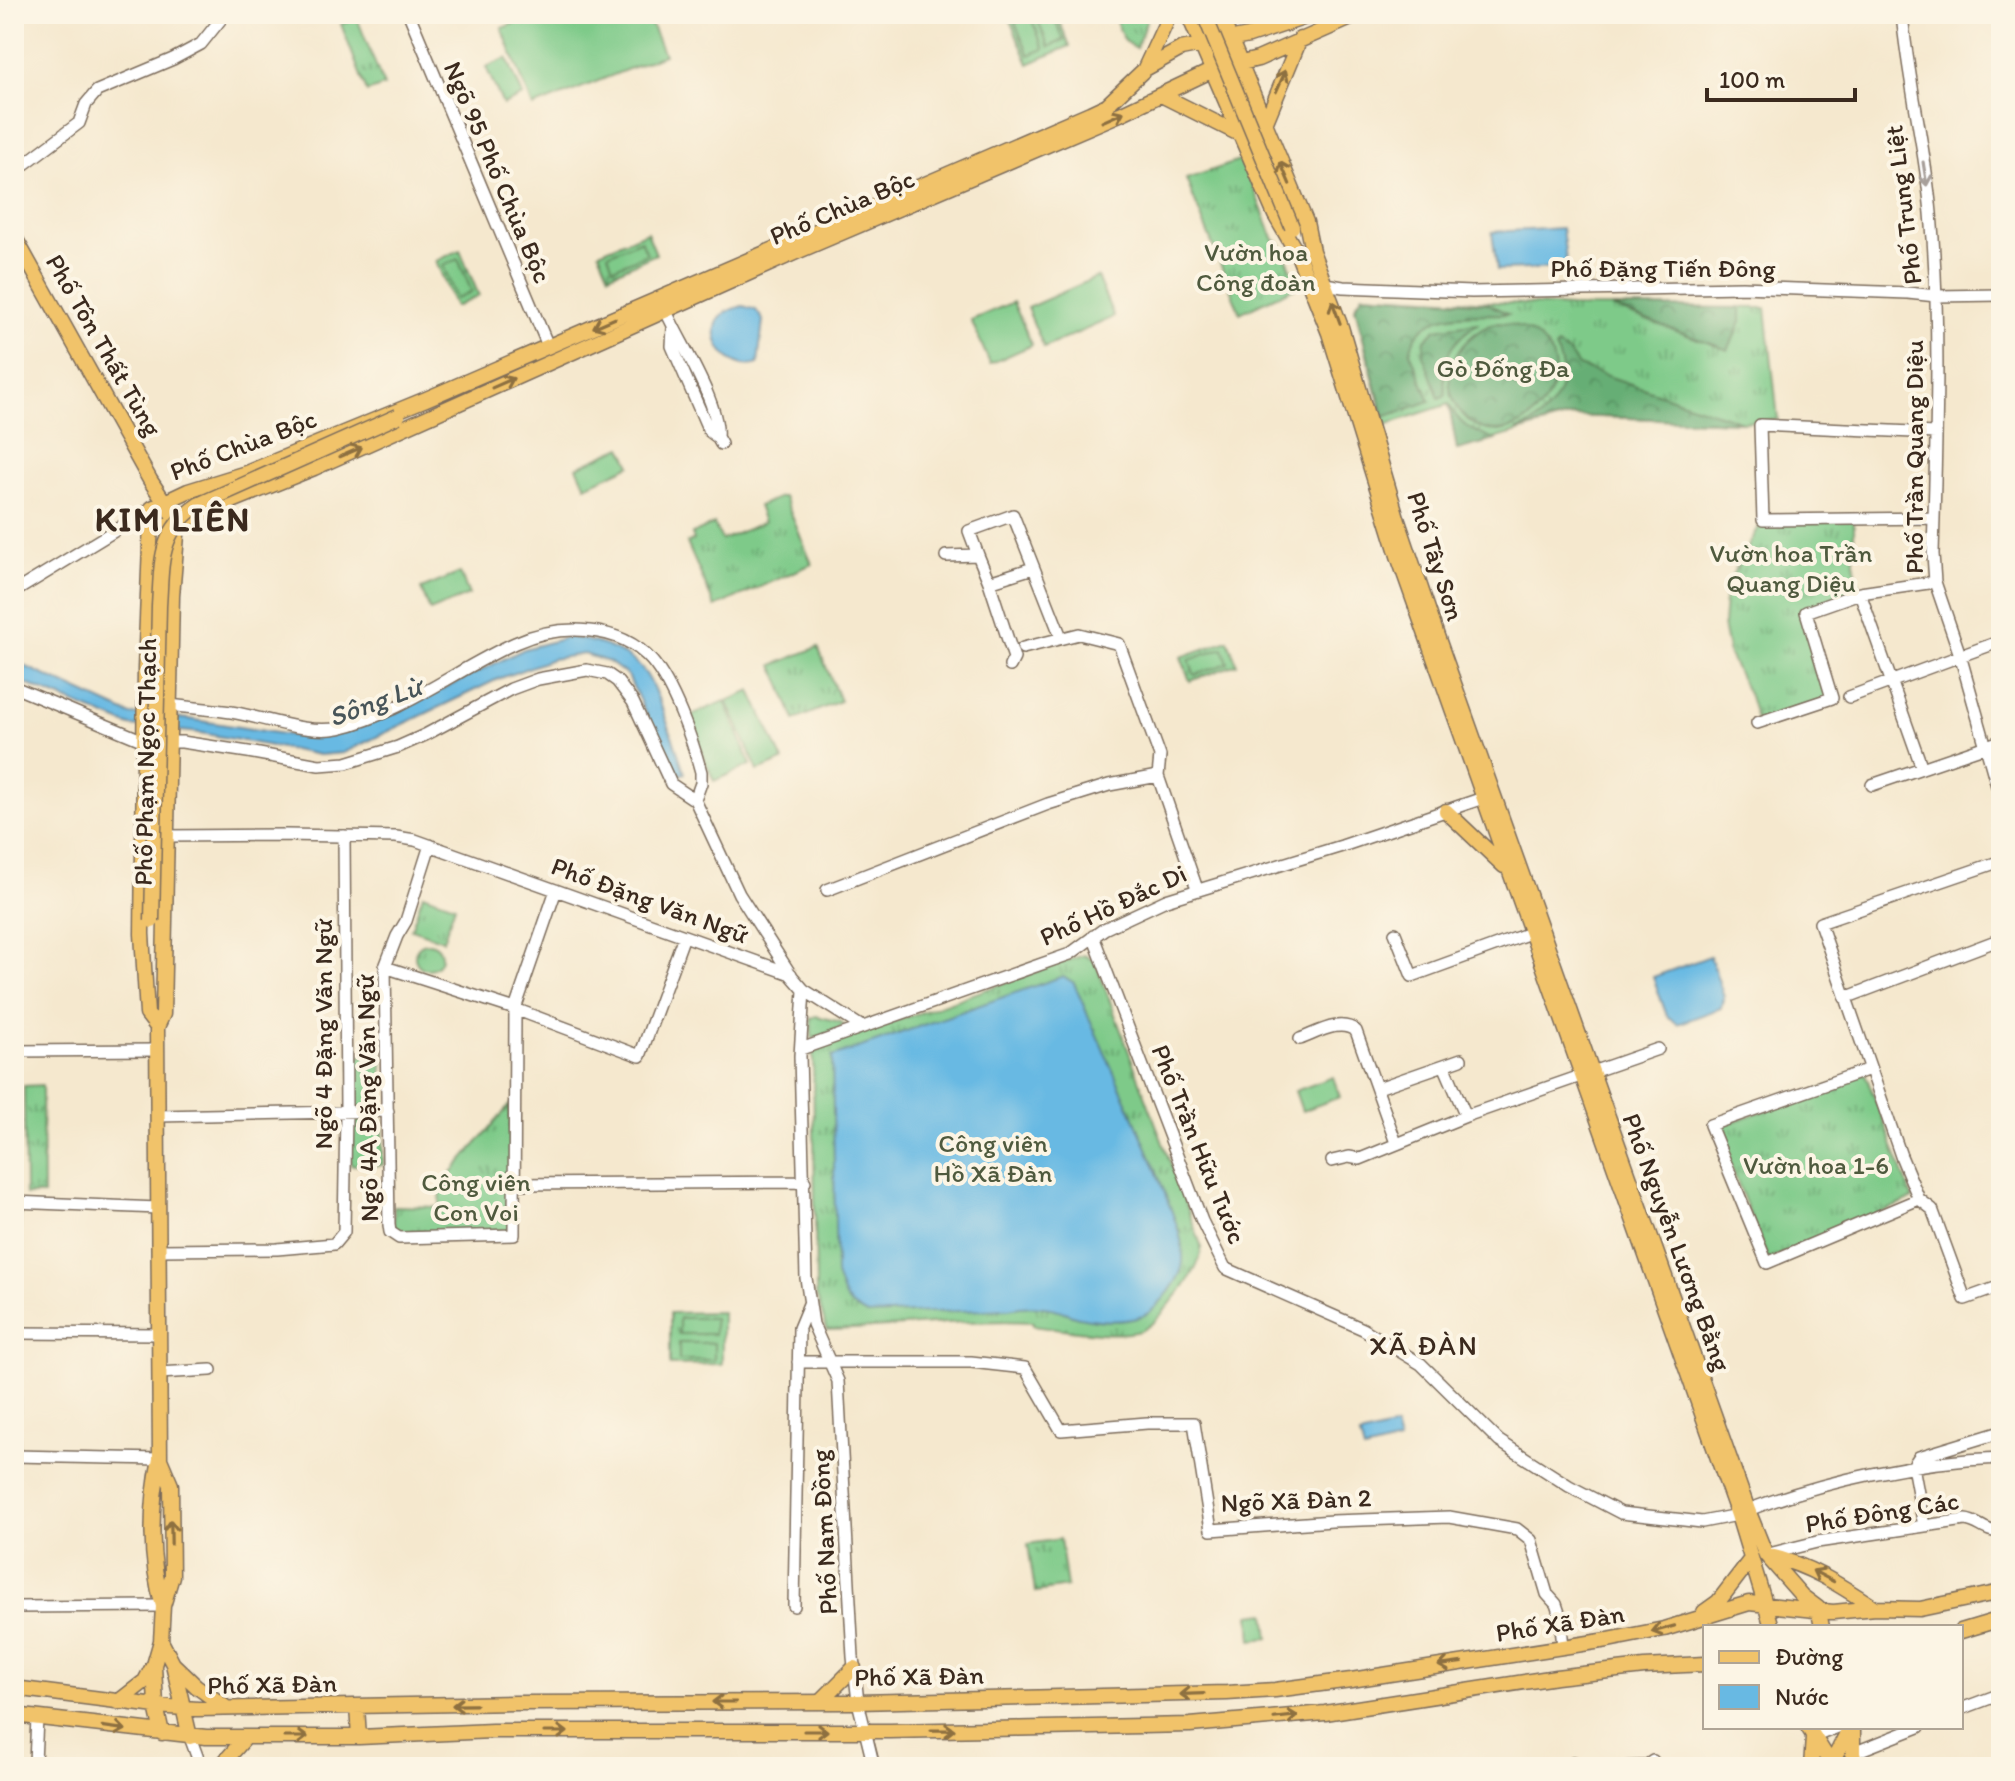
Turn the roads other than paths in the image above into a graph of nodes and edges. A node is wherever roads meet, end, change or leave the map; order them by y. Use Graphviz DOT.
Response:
graph roads {
  1 [pos="225,14"];
  2 [pos="409,14"];
  3 [pos="1170,14"];
  4 [pos="1188,14"];
  5 [pos="1204,14"];
  6 [pos="1220,14"];
  7 [pos="1266,14"];
  8 [pos="1315,14"];
  9 [pos="1360,14"];
  10 [pos="1902,14"];
  11 [pos="1287,24"];
  12 [pos="1300,39"];
  13 [pos="1231,40"];
  14 [pos="1201,44"];
  15 [pos="1241,63"];
  16 [pos="1145,69"];
  17 [pos="1213,70"];
  18 [pos="1161,95"];
  19 [pos="1258,103"];
  20 [pos="1230,107"];
  21 [pos="1265,124"];
  22 [pos="1241,135"];
  23 [pos="14,172"];
  24 [pos="14,236"];
  25 [pos="1305,253"];
  26 [pos="1325,284"];
  27 [pos="2001,295"];
  28 [pos="1936,296"];
  29 [pos="663,305"];
  30 [pos="548,346"];
  31 [pos="1356,396"];
  32 [pos="426,399"];
  33 [pos="433,413"];
  34 [pos="398,416"];
  35 [pos="1935,433"];
  36 [pos="719,440"];
  37 [pos="218,483"];
  38 [pos="228,503"];
  39 [pos="158,505"];
  40 [pos="1934,518"];
  41 [pos="131,521"];
  42 [pos="178,523"];
  43 [pos="151,526"];
  44 [pos="978,555"];
  45 [pos="946,556"];
  46 [pos="1033,568"];
  47 [pos="989,582"];
  48 [pos="1935,582"];
  49 [pos="14,592"];
  50 [pos="1860,593"];
  51 [pos="172,596"];
  52 [pos="147,597"];
  53 [pos="1061,637"];
  54 [pos="2001,641"];
  55 [pos="1023,648"];
  56 [pos="1960,655"];
  57 [pos="1010,666"];
  58 [pos="1890,680"];
  59 [pos="14,687"];
  60 [pos="1849,697"];
  61 [pos="170,705"];
  62 [pos="1757,723"];
  63 [pos="144,738"];
  64 [pos="2001,741"];
  65 [pos="168,742"];
  66 [pos="1985,745"];
  67 [pos="1922,768"];
  68 [pos="1158,776"];
  69 [pos="1872,785"];
  70 [pos="1488,797"];
  71 [pos="695,800"];
  72 [pos="2001,800"];
  73 [pos="1446,811"];
  74 [pos="166,836"];
  75 [pos="344,836"];
  76 [pos="430,845"];
  77 [pos="2001,861"];
  78 [pos="1514,871"];
  79 [pos="1197,889"];
  80 [pos="556,890"];
  81 [pos="827,890"];
  82 [pos="152,921"];
  83 [pos="1395,933"];
  84 [pos="1530,933"];
  85 [pos="684,936"];
  86 [pos="1093,936"];
  87 [pos="2001,939"];
  88 [pos="771,943"];
  89 [pos="1079,949"];
  90 [pos="1100,954"];
  91 [pos="759,961"];
  92 [pos="385,967"];
  93 [pos="145,975"];
  94 [pos="163,975"];
  95 [pos="791,975"];
  96 [pos="804,990"];
  97 [pos="1845,998"];
  98 [pos="515,1009"];
  99 [pos="157,1027"];
  100 [pos="862,1027"];
  101 [pos="1300,1039"];
  102 [pos="801,1049"];
  103 [pos="1658,1049"];
  104 [pos="157,1050"];
  105 [pos="14,1051"];
  106 [pos="1461,1059"];
  107 [pos="1444,1065"];
  108 [pos="1870,1069"];
  109 [pos="1586,1075"];
  110 [pos="1378,1088"];
  111 [pos="388,1111"];
  112 [pos="346,1112"];
  113 [pos="158,1116"];
  114 [pos="1466,1116"];
  115 [pos="1396,1143"];
  116 [pos="1332,1161"];
  117 [pos="805,1182"];
  118 [pos="514,1184"];
  119 [pos="1919,1199"];
  120 [pos="14,1202"];
  121 [pos="158,1208"];
  122 [pos="159,1250"];
  123 [pos="2001,1286"];
  124 [pos="809,1303"];
  125 [pos="14,1333"];
  126 [pos="159,1334"];
  127 [pos="829,1361"];
  128 [pos="798,1362"];
  129 [pos="211,1370"];
  130 [pos="159,1373"];
  131 [pos="2001,1432"];
  132 [pos="14,1456"];
  133 [pos="2001,1458"];
  134 [pos="160,1459"];
  135 [pos="1913,1466"];
  136 [pos="1743,1512"];
  137 [pos="1924,1526"];
  138 [pos="2001,1531"];
  139 [pos="1766,1555"];
  140 [pos="1751,1559"];
  141 [pos="2001,1592"];
  142 [pos="1765,1605"];
  143 [pos="163,1606"];
  144 [pos="794,1606"];
  145 [pos="14,1607"];
  146 [pos="1818,1608"];
  147 [pos="1875,1608"];
  148 [pos="1693,1619"];
  149 [pos="2001,1619"];
  150 [pos="1771,1625"];
  151 [pos="1822,1625"];
  152 [pos="1963,1630"];
  153 [pos="161,1641"];
  154 [pos="1563,1647"];
  155 [pos="1527,1654"];
  156 [pos="173,1664"];
  157 [pos="1703,1664"];
  158 [pos="154,1665"];
  159 [pos="854,1668"];
  160 [pos="1531,1680"];
  161 [pos="14,1688"];
  162 [pos="2001,1694"];
  163 [pos="821,1701"];
  164 [pos="118,1702"];
  165 [pos="858,1702"];
  166 [pos="156,1706"];
  167 [pos="226,1707"];
  168 [pos="357,1707"];
  169 [pos="182,1708"];
  170 [pos="1963,1708"];
  171 [pos="14,1715"];
  172 [pos="37,1718"];
  173 [pos="1850,1729"];
  174 [pos="1851,1729"];
  175 [pos="1915,1729"];
  176 [pos="865,1731"];
  177 [pos="1810,1732"];
  178 [pos="162,1733"];
  179 [pos="190,1737"];
  180 [pos="246,1737"];
  181 [pos="359,1737"];
  182 [pos="1854,1760"];
  183 [pos="1653,1761"];
  184 [pos="1573,1762"];
  185 [pos="1832,1766"];
  186 [pos="38,1767"];
  187 [pos="201,1767"];
  188 [pos="220,1767"];
  189 [pos="874,1767"];
  190 [pos="1591,1767"];
  191 [pos="1624,1767"];
  192 [pos="1811,1767"];
  1 -- 23 [label="street"];
  2 -- 30 [label="street, Ngõ 95 Phố Chùa Bộc"];
  3 -- 16 [label="main road"];
  4 -- 14 [label="main road, Phố Tây Sơn"];
  5 -- 25 [label="main road, Phố Tây Sơn, bridge"];
  6 -- 13 [label="main road, Phố Tây Sơn"];
  7 -- 11 [label="main road"];
  8 -- 11 [label="main road, Phố Chùa Bộc"];
  9 -- 12 [label="main road, Phố Chùa Bộc"];
  10 -- 28 [label="street, Phố Trung Liệt, one-way"];
  11 -- 13 [label="main road, Phố Chùa Bộc"];
  12 -- 15 [label="main road, Phố Chùa Bộc"];
  21 -- 12 [label="main road, one-way"];
  13 -- 14 [label="main road, Phố Chùa Bộc"];
  13 -- 15 [label="main road, Phố Tây Sơn"];
  14 -- 16 [label="main road, Phố Chùa Bộc"];
  14 -- 17 [label="main road, Phố Tây Sơn"];
  15 -- 17 [label="main road, Phố Chùa Bộc"];
  15 -- 19 [label="main road, Phố Tây Sơn"];
  16 -- 29 [label="main road, Phố Chùa Bộc"];
  17 -- 18 [label="main road, Phố Chùa Bộc"];
  17 -- 20 [label="main road, Phố Tây Sơn"];
  18 -- 22 [label="main road"];
  29 -- 18 [label="main road, Phố Chùa Bộc, one-way"];
  19 -- 20 [label="main road"];
  19 -- 21 [label="main road, Phố Tây Sơn"];
  20 -- 22 [label="main road, Phố Tây Sơn"];
  25 -- 21 [label="main road, Phố Tây Sơn, one-way"];
  22 -- 25 [label="main road, Phố Tây Sơn"];
  24 -- 39 [label="main road, Phố Tôn Thất Tùng"];
  25 -- 26 [label="main road, Phố Tây Sơn"];
  25 -- 31 [label="main road, Phố Tây Sơn"];
  26 -- 28 [label="street, Phố Đặng Tiến Đông"];
  31 -- 26 [label="main road, Phố Tây Sơn, one-way"];
  27 -- 28 [label="street, Phố Đặng Tiến Đông"];
  28 -- 35 [label="street, Phố Trần Quang Diệu"];
  29 -- 30 [label="main road, Phố Chùa Bộc, one-way"];
  33 -- 29 [label="main road, Phố Chùa Bộc, one-way"];
  29 -- 36 [label="street"];
  30 -- 32 [label="main road, Phố Chùa Bộc"];
  31 -- 70 [label="main road, Phố Tây Sơn"];
  32 -- 34 [label="main road"];
  32 -- 37 [label="main road, Phố Chùa Bộc"];
  33 -- 34 [label="main road"];
  38 -- 33 [label="main road, Phố Chùa Bộc, one-way"];
  34 -- 82 [label="main road, bridge"];
  35 -- 40 [label="street, Phố Trần Quang Diệu"];
  35 -- 40 [label="street"];
  37 -- 38 [label="main road"];
  37 -- 39 [label="main road, Phố Chùa Bộc"];
  38 -- 42 [label="main road, Phố Chùa Bộc"];
  39 -- 41 [label="street"];
  39 -- 42 [label="main road"];
  39 -- 43 [label="main road, Phố Chùa Bộc"];
  40 -- 48 [label="street, Phố Trần Quang Diệu"];
  41 -- 43 [label="street"];
  41 -- 49 [label="street"];
  42 -- 43 [label="main road, Phố Chùa Bộc"];
  42 -- 51 [label="main road, Phố Phạm Ngọc Thạch"];
  43 -- 52 [label="main road, Phố Phạm Ngọc Thạch"];
  44 -- 45 [label="street"];
  44 -- 46 [label="street"];
  44 -- 47 [label="street"];
  46 -- 47 [label="street"];
  46 -- 53 [label="street"];
  47 -- 57 [label="street"];
  48 -- 50 [label="street"];
  48 -- 56 [label="street, Phố Trần Quang Diệu"];
  50 -- 58 [label="street"];
  50 -- 62 [label="street"];
  51 -- 52 [label="main road"];
  51 -- 61 [label="main road, Phố Phạm Ngọc Thạch"];
  52 -- 63 [label="main road, Phố Phạm Ngọc Thạch"];
  53 -- 55 [label="street"];
  53 -- 68 [label="street"];
  54 -- 56 [label="street"];
  56 -- 58 [label="street"];
  56 -- 66 [label="street, Phố Trần Quang Diệu"];
  58 -- 60 [label="street"];
  58 -- 67 [label="street"];
  59 -- 63 [label="street"];
  61 -- 65 [label="main road, Phố Phạm Ngọc Thạch"];
  61 -- 71 [label="street"];
  63 -- 93 [label="main road, Phố Phạm Ngọc Thạch"];
  64 -- 66 [label="street"];
  65 -- 71 [label="street"];
  65 -- 74 [label="main road, Phố Phạm Ngọc Thạch"];
  66 -- 67 [label="street"];
  66 -- 72 [label="street, Phố Trần Quang Diệu"];
  67 -- 69 [label="street"];
  68 -- 79 [label="street"];
  68 -- 81 [label="street"];
  70 -- 73 [label="street, Phố Hồ Đắc Di"];
  70 -- 78 [label="main road, Phố Tây Sơn"];
  71 -- 88 [label="street"];
  73 -- 78 [label="main road"];
  73 -- 79 [label="street, Phố Hồ Đắc Di"];
  74 -- 75 [label="street, Phố Đặng Văn Ngữ"];
  74 -- 94 [label="main road, Phố Phạm Ngọc Thạch"];
  75 -- 76 [label="street, Phố Đặng Văn Ngữ"];
  75 -- 112 [label="street, Ngõ 4 Đặng Văn Ngữ"];
  76 -- 80 [label="street, Phố Đặng Văn Ngữ"];
  76 -- 92 [label="street, Ngõ 4A Đặng Văn Ngữ"];
  77 -- 97 [label="street"];
  78 -- 84 [label="main road, Phố Nguyễn Lương Bằng"];
  78 -- 109 [label="main road, Phố Nguyễn Lương Bằng"];
  79 -- 86 [label="street, Phố Hồ Đắc Di"];
  80 -- 85 [label="street, Phố Đặng Văn Ngữ"];
  80 -- 98 [label="street"];
  82 -- 93 [label="main road"];
  82 -- 94 [label="main road"];
  83 -- 84 [label="street"];
  84 -- 109 [label="main road, Phố Nguyễn Lương Bằng"];
  85 -- 91 [label="street, Phố Đặng Văn Ngữ"];
  85 -- 98 [label="street"];
  86 -- 89 [label="street, Phố Hồ Đắc Di"];
  86 -- 90 [label="street, Phố Trần Hữu Tước"];
  87 -- 97 [label="street"];
  88 -- 91 [label="street"];
  88 -- 95 [label="street"];
  89 -- 90 [label="street"];
  89 -- 100 [label="street, Phố Hồ Đắc Di"];
  90 -- 136 [label="street, Phố Trần Hữu Tước"];
  91 -- 95 [label="street, Phố Đặng Văn Ngữ"];
  92 -- 98 [label="street"];
  92 -- 111 [label="street, Ngõ 4A Đặng Văn Ngữ"];
  93 -- 99 [label="main road, Phố Phạm Ngọc Thạch"];
  94 -- 99 [label="main road, Phố Phạm Ngọc Thạch"];
  95 -- 96 [label="street, Phố Đặng Văn Ngữ"];
  96 -- 100 [label="street, Phố Đặng Văn Ngữ"];
  96 -- 102 [label="street"];
  97 -- 108 [label="street"];
  98 -- 118 [label="street"];
  99 -- 104 [label="main road, Phố Phạm Ngọc Thạch"];
  100 -- 102 [label="street, Phố Hồ Đắc Di"];
  101 -- 110 [label="street"];
  102 -- 117 [label="street"];
  103 -- 109 [label="street"];
  104 -- 105 [label="street"];
  104 -- 113 [label="main road, Phố Phạm Ngọc Thạch"];
  106 -- 107 [label="street"];
  107 -- 110 [label="street"];
  107 -- 114 [label="street"];
  108 -- 119 [label="street"];
  108 -- 119 [label="street"];
  109 -- 114 [label="street"];
  109 -- 136 [label="main road, Phố Nguyễn Lương Bằng"];
  110 -- 115 [label="street"];
  111 -- 112 [label="street"];
  111 -- 118 [label="street, Ngõ 4A Đặng Văn Ngữ"];
  112 -- 113 [label="street"];
  112 -- 122 [label="street, Ngõ 4 Đặng Văn Ngữ"];
  113 -- 121 [label="main road, Phố Phạm Ngọc Thạch"];
  114 -- 115 [label="street"];
  115 -- 116 [label="street"];
  117 -- 118 [label="street"];
  117 -- 124 [label="street"];
  119 -- 123 [label="street"];
  120 -- 121 [label="street"];
  121 -- 122 [label="main road, Phố Phạm Ngọc Thạch"];
  122 -- 126 [label="main road, Phố Phạm Ngọc Thạch"];
  124 -- 127 [label="street"];
  124 -- 128 [label="street"];
  125 -- 126 [label="street"];
  126 -- 130 [label="main road, Phố Phạm Ngọc Thạch"];
  127 -- 128 [label="street"];
  127 -- 154 [label="street, Ngõ Xã Đàn 2"];
  127 -- 159 [label="street, Phố Nam Đồng"];
  128 -- 144 [label="street"];
  129 -- 130 [label="street"];
  130 -- 134 [label="main road, Phố Phạm Ngọc Thạch"];
  131 -- 135 [label="street"];
  132 -- 134 [label="street"];
  133 -- 135 [label="street"];
  134 -- 143 [label="main road, Phố Phạm Ngọc Thạch"];
  135 -- 136 [label="street, Phố Trần Hữu Tước"];
  135 -- 137 [label="street"];
  136 -- 139 [label="main road, Phố Nguyễn Lương Bằng"];
  136 -- 140 [label="main road, Phố Nguyễn Lương Bằng"];
  137 -- 138 [label="street, Phố Đông Các"];
  137 -- 139 [label="street, Phố Đông Các"];
  139 -- 146 [label="main road, Phố Nguyễn Lương Bằng"];
  147 -- 139 [label="main road, one-way"];
  140 -- 142 [label="main road, Phố Nguyễn Lương Bằng"];
  140 -- 148 [label="main road"];
  141 -- 147 [label="main road, Phố Xã Đàn"];
  142 -- 146 [label="main road, Phố Xã Đàn"];
  142 -- 148 [label="main road, Phố Xã Đàn"];
  142 -- 150 [label="main road, Phố Nguyễn Lương Bằng"];
  143 -- 145 [label="street"];
  143 -- 153 [label="main road, Phố Phạm Ngọc Thạch"];
  146 -- 147 [label="main road, Phố Xã Đàn"];
  146 -- 151 [label="main road"];
  148 -- 154 [label="main road, Phố Xã Đàn, one-way"];
  149 -- 152 [label="main road"];
  153 -- 156 [label="main road"];
  153 -- 158 [label="main road, Phố Phạm Ngọc Thạch"];
  154 -- 155 [label="main road, Phố Xã Đàn"];
  155 -- 160 [label="main road"];
  155 -- 165 [label="main road, Phố Xã Đàn, one-way"];
  156 -- 167 [label="main road"];
  156 -- 169 [label="main road"];
  157 -- 160 [label="main road, Phố Xã Đàn"];
  158 -- 164 [label="main road"];
  158 -- 166 [label="main road, Phố Phạm Ngọc Thạch"];
  159 -- 163 [label="main road"];
  159 -- 165 [label="street, Phố Nam Đồng"];
  176 -- 160 [label="main road, Phố Xã Đàn, one-way"];
  161 -- 164 [label="main road, Phố Xã Đàn"];
  162 -- 170 [label="street"];
  163 -- 165 [label="main road, Phố Xã Đàn"];
  163 -- 168 [label="main road, Phố Xã Đàn, one-way"];
  164 -- 166 [label="main road, Phố Xã Đàn"];
  165 -- 176 [label="street, Phố Nam Đồng"];
  166 -- 169 [label="main road, Phố Xã Đàn"];
  166 -- 178 [label="main road, Phố Phạm Ngọc Thạch"];
  167 -- 168 [label="main road, Phố Xã Đàn"];
  167 -- 169 [label="main road, Phố Xã Đàn"];
  168 -- 181 [label="main road"];
  169 -- 179 [label="main road"];
  171 -- 172 [label="main road, Phố Xã Đàn"];
  172 -- 178 [label="main road, Phố Xã Đàn, one-way"];
  172 -- 186 [label="street"];
  173 -- 185 [label="main road"];
  174 -- 182 [label="main road"];
  175 -- 182 [label="street"];
  181 -- 176 [label="main road, Phố Xã Đàn, one-way"];
  176 -- 189 [label="street, Phố Nam Đồng"];
  177 -- 185 [label="main road"];
  177 -- 192 [label="main road"];
  178 -- 179 [label="main road, Phố Xã Đàn"];
  179 -- 180 [label="main road, Phố Xã Đàn"];
  179 -- 187 [label="street"];
  180 -- 181 [label="main road, Phố Xã Đàn, one-way"];
  180 -- 188 [label="main road"];
  182 -- 185 [label="main road"];
  183 -- 191 [label="street"];
  184 -- 190 [label="street"];
}
